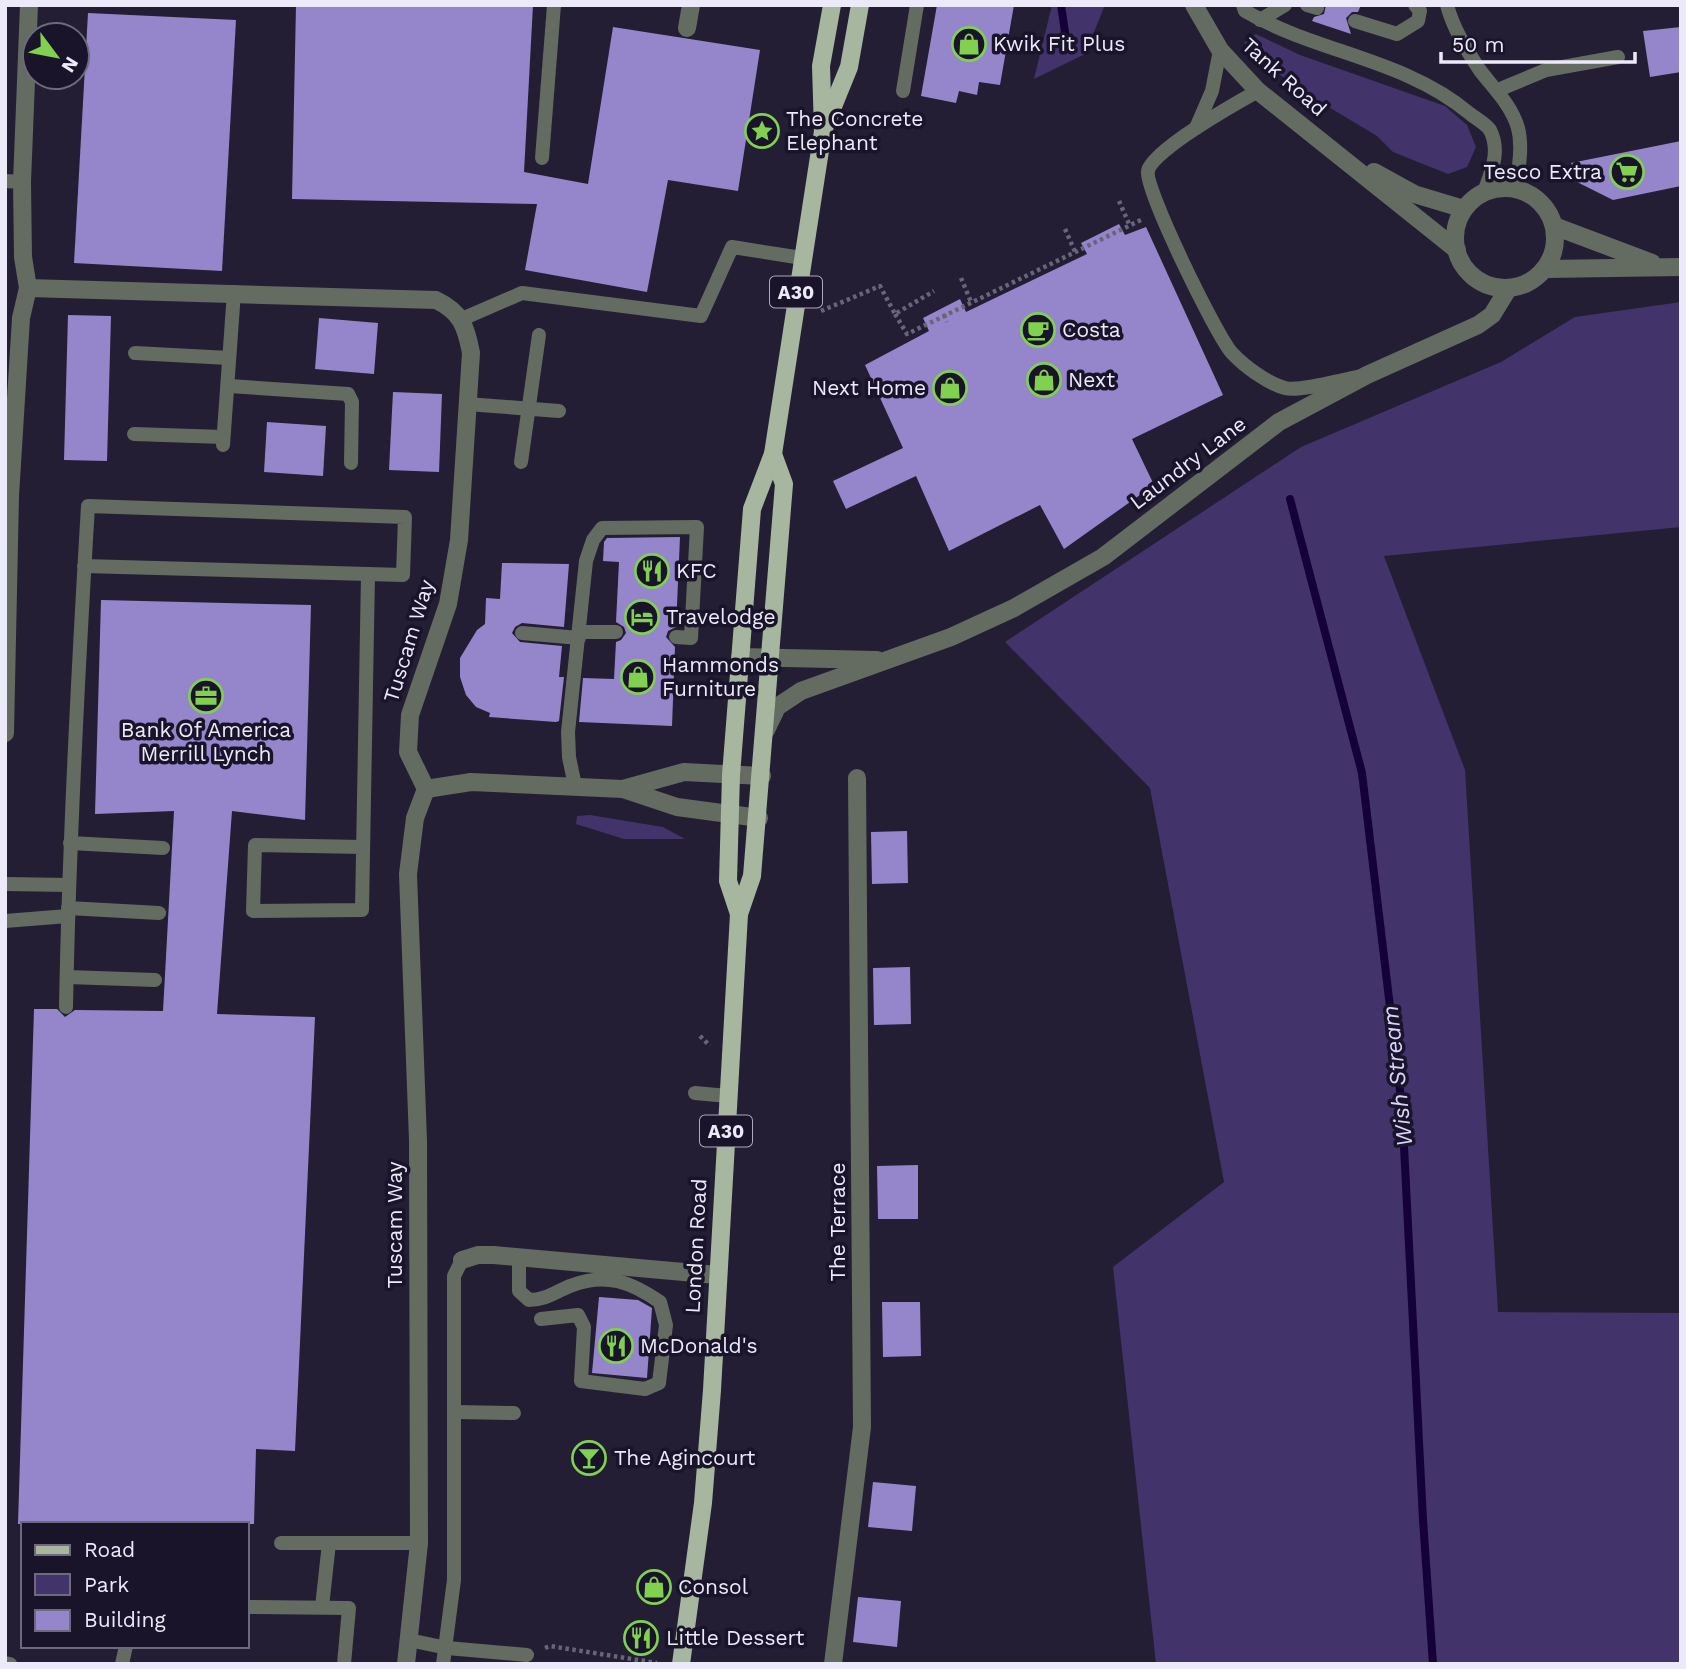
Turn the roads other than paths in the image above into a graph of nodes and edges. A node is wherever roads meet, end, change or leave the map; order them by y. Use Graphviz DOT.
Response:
graph roads {
  1 [pos="29,5"];
  2 [pos="554,5"];
  3 [pos="691,5"];
  4 [pos="832,5"];
  5 [pos="860,5"];
  6 [pos="917,5"];
  7 [pos="1194,5"];
  8 [pos="1243,5"];
  9 [pos="1285,5"];
  10 [pos="1415,5"];
  11 [pos="1434,5"];
  12 [pos="1447,5"];
  13 [pos="1260,20"];
  14 [pos="1355,21"];
  15 [pos="1452,25"];
  16 [pos="687,28"];
  17 [pos="1220,50"];
  18 [pos="1618,57"];
  19 [pos="1258,90"];
  20 [pos="1498,90"];
  21 [pos="904,91"];
  22 [pos="1196,129"];
  23 [pos="823,131"];
  24 [pos="1326,144"];
  25 [pos="542,158"];
  26 [pos="13,182"];
  27 [pos="1515,188"];
  28 [pos="1484,192"];
  29 [pos="1464,209"];
  30 [pos="1555,226"];
  31 [pos="1457,250"];
  32 [pos="802,258"];
  33 [pos="1662,267"];
  34 [pos="1681,267"];
  35 [pos="1546,268"];
  36 [pos="28,288"];
  37 [pos="1508,289"];
  38 [pos="234,292"];
  39 [pos="462,319"];
  40 [pos="539,335"];
  41 [pos="135,353"];
  42 [pos="229,358"];
  43 [pos="1367,375"];
  44 [pos="229,386"];
  45 [pos="467,404"];
  46 [pos="530,408"];
  47 [pos="559,411"];
  48 [pos="134,434"];
  49 [pos="773,454"];
  50 [pos="521,462"];
  51 [pos="351,463"];
  52 [pos="8,496"];
  53 [pos="84,566"];
  54 [pos="368,574"];
  55 [pos="616,632"];
  56 [pos="522,633"];
  57 [pos="579,635"];
  58 [pos="676,637"];
  59 [pos="772,656"];
  60 [pos="740,657"];
  61 [pos="884,660"];
  62 [pos="766,730"];
  63 [pos="5,733"];
  64 [pos="731,775"];
  65 [pos="762,776"];
  66 [pos="857,779"];
  67 [pos="575,786"];
  68 [pos="426,789"];
  69 [pos="623,789"];
  70 [pos="730,814"];
  71 [pos="759,818"];
  72 [pos="70,843"];
  73 [pos="363,847"];
  74 [pos="163,848"];
  75 [pos="5,884"];
  76 [pos="69,885"];
  77 [pos="68,912"];
  78 [pos="159,913"];
  79 [pos="739,914"];
  80 [pos="5,921"];
  81 [pos="67,977"];
  82 [pos="155,980"];
  83 [pos="66,1007"];
  84 [pos="695,1093"];
  85 [pos="728,1096"];
  86 [pos="519,1257"];
  87 [pos="463,1260"];
  88 [pos="717,1275"];
  89 [pos="541,1319"];
  90 [pos="456,1412"];
  91 [pos="514,1413"];
  92 [pos="281,1543"];
  93 [pos="329,1543"];
  94 [pos="419,1543"];
  95 [pos="248,1607"];
  96 [pos="322,1607"];
  97 [pos="409,1640"];
  98 [pos="447,1648"];
  99 [pos="527,1655"];
  100 [pos="344,1664"];
  101 [pos="406,1664"];
  102 [pos="443,1664"];
  103 [pos="681,1664"];
  104 [pos="834,1664"];
  1 -- 26 [label="street"];
  2 -- 25 [label="lane"];
  3 -- 16 [label="street"];
  4 -- 23 [label="main road, London Road / A30"];
  5 -- 23 [label="main road, London Road / A30"];
  6 -- 21 [label="lane"];
  7 -- 17 [label="street, Tank Road"];
  8 -- 13 [label="lane"];
  9 -- 13 [label="lane"];
  10 -- 14 [label="lane"];
  11 -- 15 [label="lane"];
  12 -- 15 [label="lane"];
  13 -- 28 [label="lane"];
  15 -- 20 [label="lane"];
  17 -- 19 [label="street, Tank Road"];
  17 -- 22 [label="lane"];
  18 -- 20 [label="lane"];
  19 -- 22 [label="lane"];
  19 -- 24 [label="street, Tank Road"];
  20 -- 27 [label="lane"];
  22 -- 43 [label="lane"];
  23 -- 32 [label="main road, London Road / A30"];
  24 -- 29 [label="street, Tank Road"];
  24 -- 31 [label="street, Tank Road"];
  26 -- 36 [label="street"];
  27 -- 28 [label="street"];
  27 -- 30 [label="street"];
  28 -- 29 [label="street"];
  29 -- 31 [label="street"];
  30 -- 33 [label="street"];
  30 -- 35 [label="street"];
  31 -- 37 [label="street"];
  32 -- 39 [label="lane"];
  32 -- 49 [label="main road, London Road / A30"];
  33 -- 34 [label="street"];
  33 -- 35 [label="street"];
  35 -- 37 [label="street"];
  36 -- 38 [label="street"];
  36 -- 52 [label="street"];
  37 -- 43 [label="street, Laundry Lane"];
  38 -- 39 [label="street"];
  38 -- 42 [label="lane"];
  39 -- 45 [label="street, Tuscam Way"];
  40 -- 46 [label="lane"];
  41 -- 42 [label="lane"];
  42 -- 44 [label="lane"];
  43 -- 61 [label="street, Laundry Lane"];
  44 -- 48 [label="lane"];
  44 -- 51 [label="lane"];
  45 -- 46 [label="lane"];
  45 -- 68 [label="street, Tuscam Way"];
  46 -- 47 [label="lane"];
  46 -- 50 [label="lane"];
  49 -- 59 [label="main road, London Road / A30"];
  49 -- 60 [label="main road, London Road / A30"];
  52 -- 63 [label="street"];
  53 -- 54 [label="lane"];
  53 -- 54 [label="lane"];
  53 -- 72 [label="lane"];
  54 -- 73 [label="lane"];
  55 -- 57 [label="lane"];
  56 -- 57 [label="lane"];
  57 -- 58 [label="lane"];
  57 -- 67 [label="lane"];
  59 -- 60 [label="street, Laundry Lane"];
  59 -- 61 [label="street, Laundry Lane"];
  59 -- 62 [label="main road, London Road / A30"];
  60 -- 64 [label="main road, London Road / A30"];
  61 -- 62 [label="street, Laundry Lane"];
  62 -- 65 [label="main road, London Road / A30"];
  64 -- 65 [label="street"];
  64 -- 69 [label="street"];
  64 -- 70 [label="main road, London Road / A30"];
  65 -- 71 [label="main road, London Road / A30"];
  66 -- 104 [label="street, The Terrace"];
  67 -- 68 [label="street"];
  67 -- 69 [label="street"];
  68 -- 94 [label="street, Tuscam Way"];
  69 -- 70 [label="street"];
  70 -- 71 [label="street"];
  70 -- 79 [label="main road, London Road / A30"];
  71 -- 79 [label="main road, London Road / A30"];
  72 -- 74 [label="lane"];
  72 -- 76 [label="lane"];
  73 -- 73 [label="lane"];
  75 -- 76 [label="lane"];
  76 -- 77 [label="lane"];
  77 -- 78 [label="lane"];
  77 -- 80 [label="lane"];
  77 -- 81 [label="lane"];
  79 -- 85 [label="main road, London Road / A30"];
  81 -- 82 [label="lane"];
  81 -- 83 [label="lane"];
  84 -- 85 [label="lane"];
  85 -- 88 [label="main road, London Road / A30"];
  86 -- 87 [label="street"];
  86 -- 88 [label="street"];
  86 -- 89 [label="lane"];
  87 -- 90 [label="lane"];
  88 -- 103 [label="main road, London Road / A30"];
  90 -- 91 [label="lane"];
  90 -- 98 [label="lane"];
  92 -- 93 [label="lane"];
  93 -- 94 [label="lane"];
  93 -- 96 [label="lane"];
  94 -- 97 [label="street, Tuscam Way"];
  95 -- 96 [label="lane"];
  96 -- 100 [label="lane"];
  97 -- 98 [label="lane"];
  97 -- 101 [label="street, Tuscam Way"];
  98 -- 99 [label="lane"];
  98 -- 102 [label="lane"];
}
